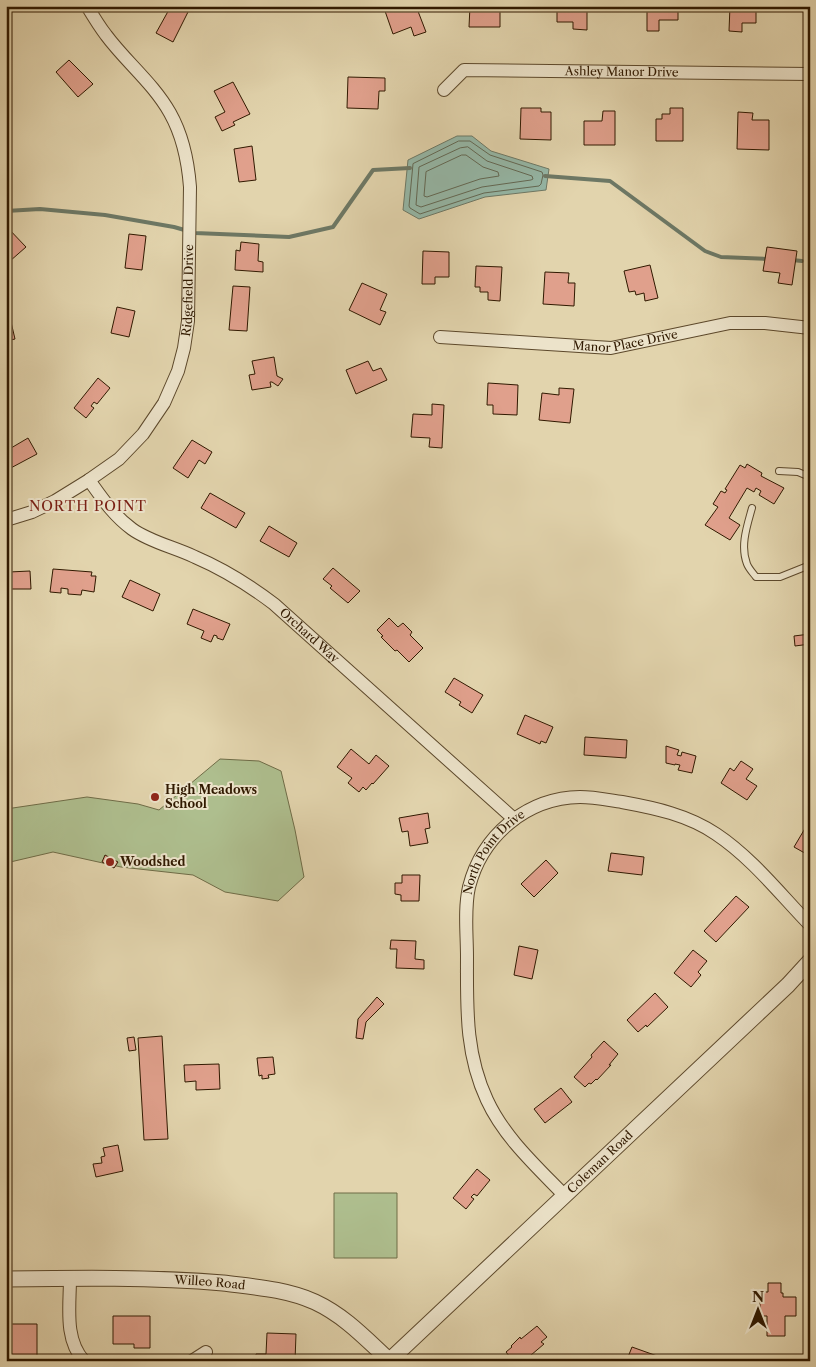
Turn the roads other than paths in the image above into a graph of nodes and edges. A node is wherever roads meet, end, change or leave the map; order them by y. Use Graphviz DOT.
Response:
graph roads {
  1 [pos="87,6"];
  2 [pos="810,74"];
  3 [pos="444,90"];
  4 [pos="810,328"];
  5 [pos="440,337"];
  6 [pos="779,471"];
  7 [pos="810,477"];
  8 [pos="89,480"];
  9 [pos="752,508"];
  10 [pos="6,520"];
  11 [pos="810,565"];
  12 [pos="514,819"];
  13 [pos="810,925"];
  14 [pos="810,961"];
  15 [pos="564,1195"];
  16 [pos="70,1278"];
  17 [pos="6,1279"];
  18 [pos="206,1352"];
  19 [pos="84,1361"];
  20 [pos="192,1361"];
  21 [pos="390,1361"];
  1 -- 8 [label="street, Ridgefield Drive"];
  2 -- 3 [label="street, Ashley Manor Drive"];
  4 -- 5 [label="street, Manor Place Drive"];
  6 -- 7 [label="lane"];
  8 -- 10 [label="street, Ridgefield Drive"];
  8 -- 12 [label="street, Orchard Way"];
  9 -- 11 [label="lane"];
  12 -- 13 [label="street, North Point Drive"];
  12 -- 15 [label="street, North Point Drive"];
  14 -- 15 [label="street, Coleman Road"];
  15 -- 21 [label="street, Coleman Road"];
  16 -- 17 [label="street, Willeo Road"];
  16 -- 19 [label="street"];
  16 -- 21 [label="street, Willeo Road"];
  18 -- 20 [label="street"];
}
